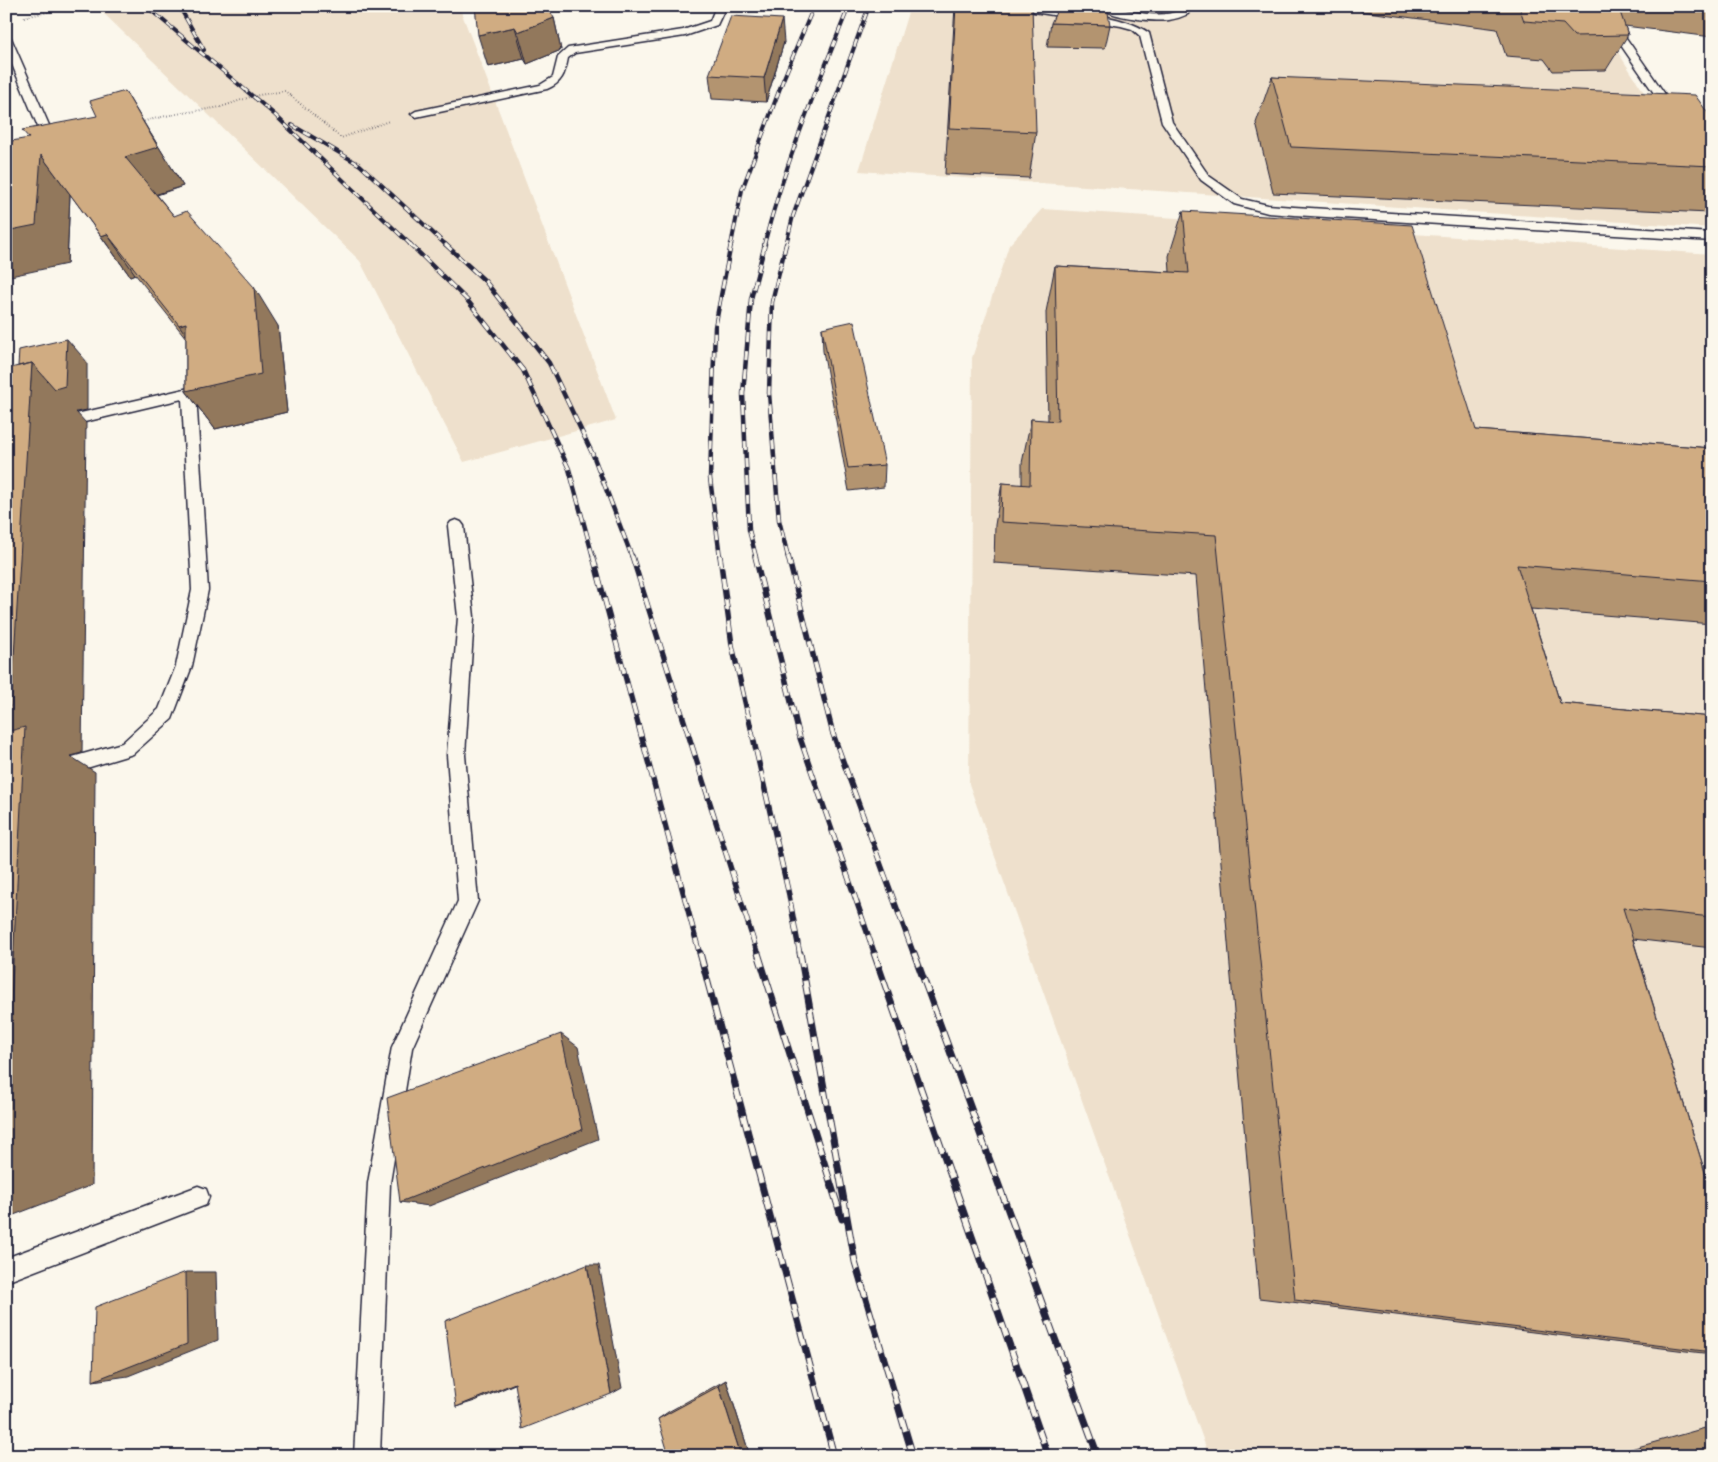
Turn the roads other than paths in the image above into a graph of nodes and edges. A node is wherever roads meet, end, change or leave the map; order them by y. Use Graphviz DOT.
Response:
graph roads {
  1 [pos="720,6"];
  2 [pos="1186,6"];
  3 [pos="1599,6"];
  4 [pos="1091,8"];
  5 [pos="1037,10"];
  6 [pos="6,38"];
  7 [pos="416,114"];
  8 [pos="1678,120"];
  9 [pos="70,138"];
  10 [pos="1712,237"];
  11 [pos="45,426"];
  12 [pos="456,526"];
  13 [pos="44,774"];
  14 [pos="198,1197"];
  15 [pos="6,1270"];
  16 [pos="367,1456"];
  1 -- 7 [label="lane"];
  2 -- 4 [label="lane"];
  3 -- 8 [label="lane"];
  5 -- 10 [label="lane"];
  6 -- 9 [label="lane"];
  11 -- 13 [label="lane"];
  12 -- 16 [label="lane"];
  14 -- 15 [label="lane"];
}
